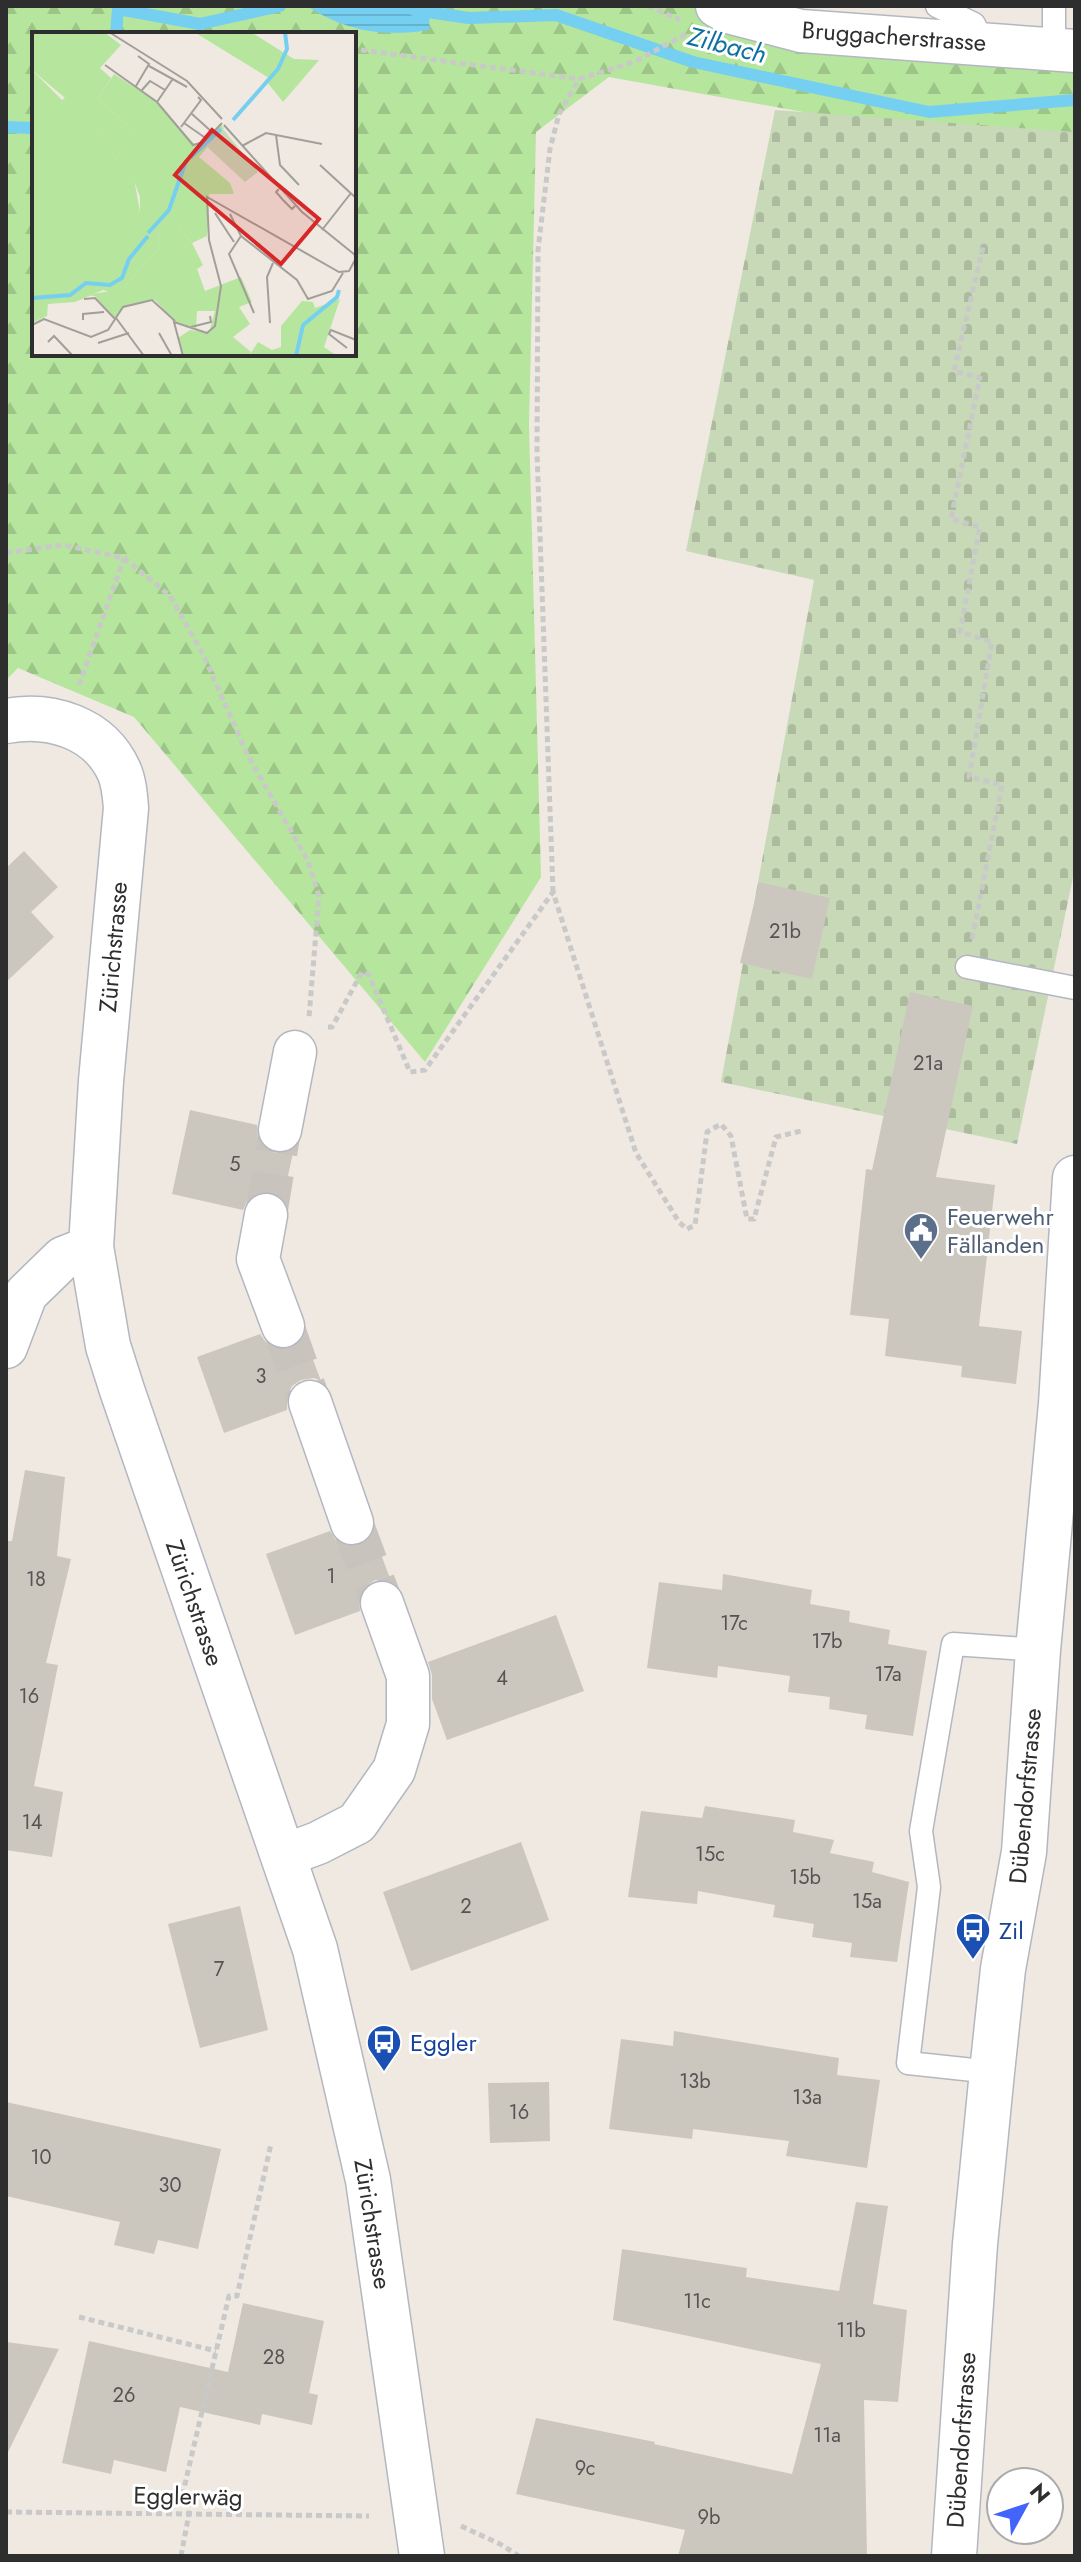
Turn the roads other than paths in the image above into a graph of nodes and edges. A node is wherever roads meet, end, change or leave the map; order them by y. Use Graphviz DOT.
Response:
graph roads {
  1 [pos="937,6"];
  2 [pos="1054,6"];
  3 [pos="701,14"];
  4 [pos="983,42"];
  5 [pos="1065,50"];
  6 [pos="6,721"];
  7 [pos="967,967"];
  8 [pos="1075,988"];
  9 [pos="308,1035"];
  10 [pos="280,1130"];
  11 [pos="1075,1178"];
  12 [pos="266,1215"];
  13 [pos="91,1247"];
  14 [pos="283,1326"];
  15 [pos="6,1347"];
  16 [pos="310,1402"];
  17 [pos="352,1523"];
  18 [pos="382,1603"];
  19 [pos="1038,1650"];
  20 [pos="283,1856"];
  21 [pos="992,2072"];
  22 [pos="422,2556"];
  23 [pos="954,2556"];
  1 -- 4 [label="lane"];
  2 -- 5 [label="lane"];
  3 -- 4 [label="street, Bruggacherstrasse"];
  4 -- 5 [label="street, Bruggacherstrasse"];
  6 -- 13 [label="main road, Zürichstrasse"];
  7 -- 8 [label="lane"];
  9 -- 10 [label="street"];
  11 -- 19 [label="main road, Dübendorfstrasse"];
  12 -- 14 [label="street"];
  13 -- 15 [label="street"];
  13 -- 20 [label="main road, Zürichstrasse"];
  16 -- 17 [label="street"];
  18 -- 20 [label="street"];
  19 -- 21 [label="main road, Dübendorfstrasse"];
  19 -- 21 [label="lane"];
  20 -- 22 [label="main road, Zürichstrasse"];
  21 -- 23 [label="main road, Dübendorfstrasse"];
}
